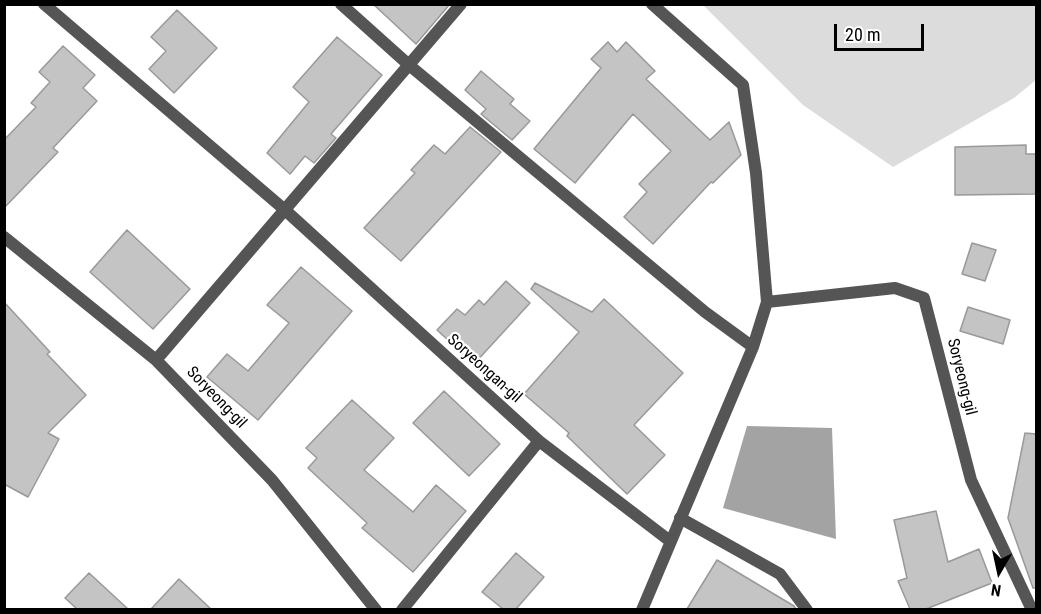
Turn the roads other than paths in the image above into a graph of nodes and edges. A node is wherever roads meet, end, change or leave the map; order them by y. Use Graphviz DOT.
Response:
graph roads {
  1 [pos="44,4"];
  2 [pos="341,4"];
  3 [pos="461,4"];
  4 [pos="652,4"];
  5 [pos="409,65"];
  6 [pos="285,210"];
  7 [pos="4,237"];
  8 [pos="767,302"];
  9 [pos="753,347"];
  10 [pos="156,360"];
  11 [pos="539,441"];
  12 [pos="680,518"];
  13 [pos="670,541"];
  14 [pos="372,608"];
  15 [pos="402,609"];
  16 [pos="642,609"];
  17 [pos="807,609"];
  18 [pos="1032,609"];
  1 -- 6 [label="street, Soryeongan-gil"];
  2 -- 5 [label="street"];
  3 -- 5 [label="street"];
  4 -- 8 [label="street"];
  5 -- 6 [label="street"];
  5 -- 9 [label="street"];
  6 -- 10 [label="street"];
  6 -- 11 [label="street, Soryeongan-gil"];
  7 -- 10 [label="street, Soryeong-gil"];
  8 -- 9 [label="street"];
  8 -- 18 [label="street, Soryeong-gil"];
  9 -- 12 [label="street"];
  10 -- 14 [label="street, Soryeong-gil"];
  11 -- 13 [label="street, Soryeongan-gil"];
  11 -- 15 [label="street"];
  12 -- 13 [label="street"];
  12 -- 17 [label="street"];
  13 -- 16 [label="street"];
}
